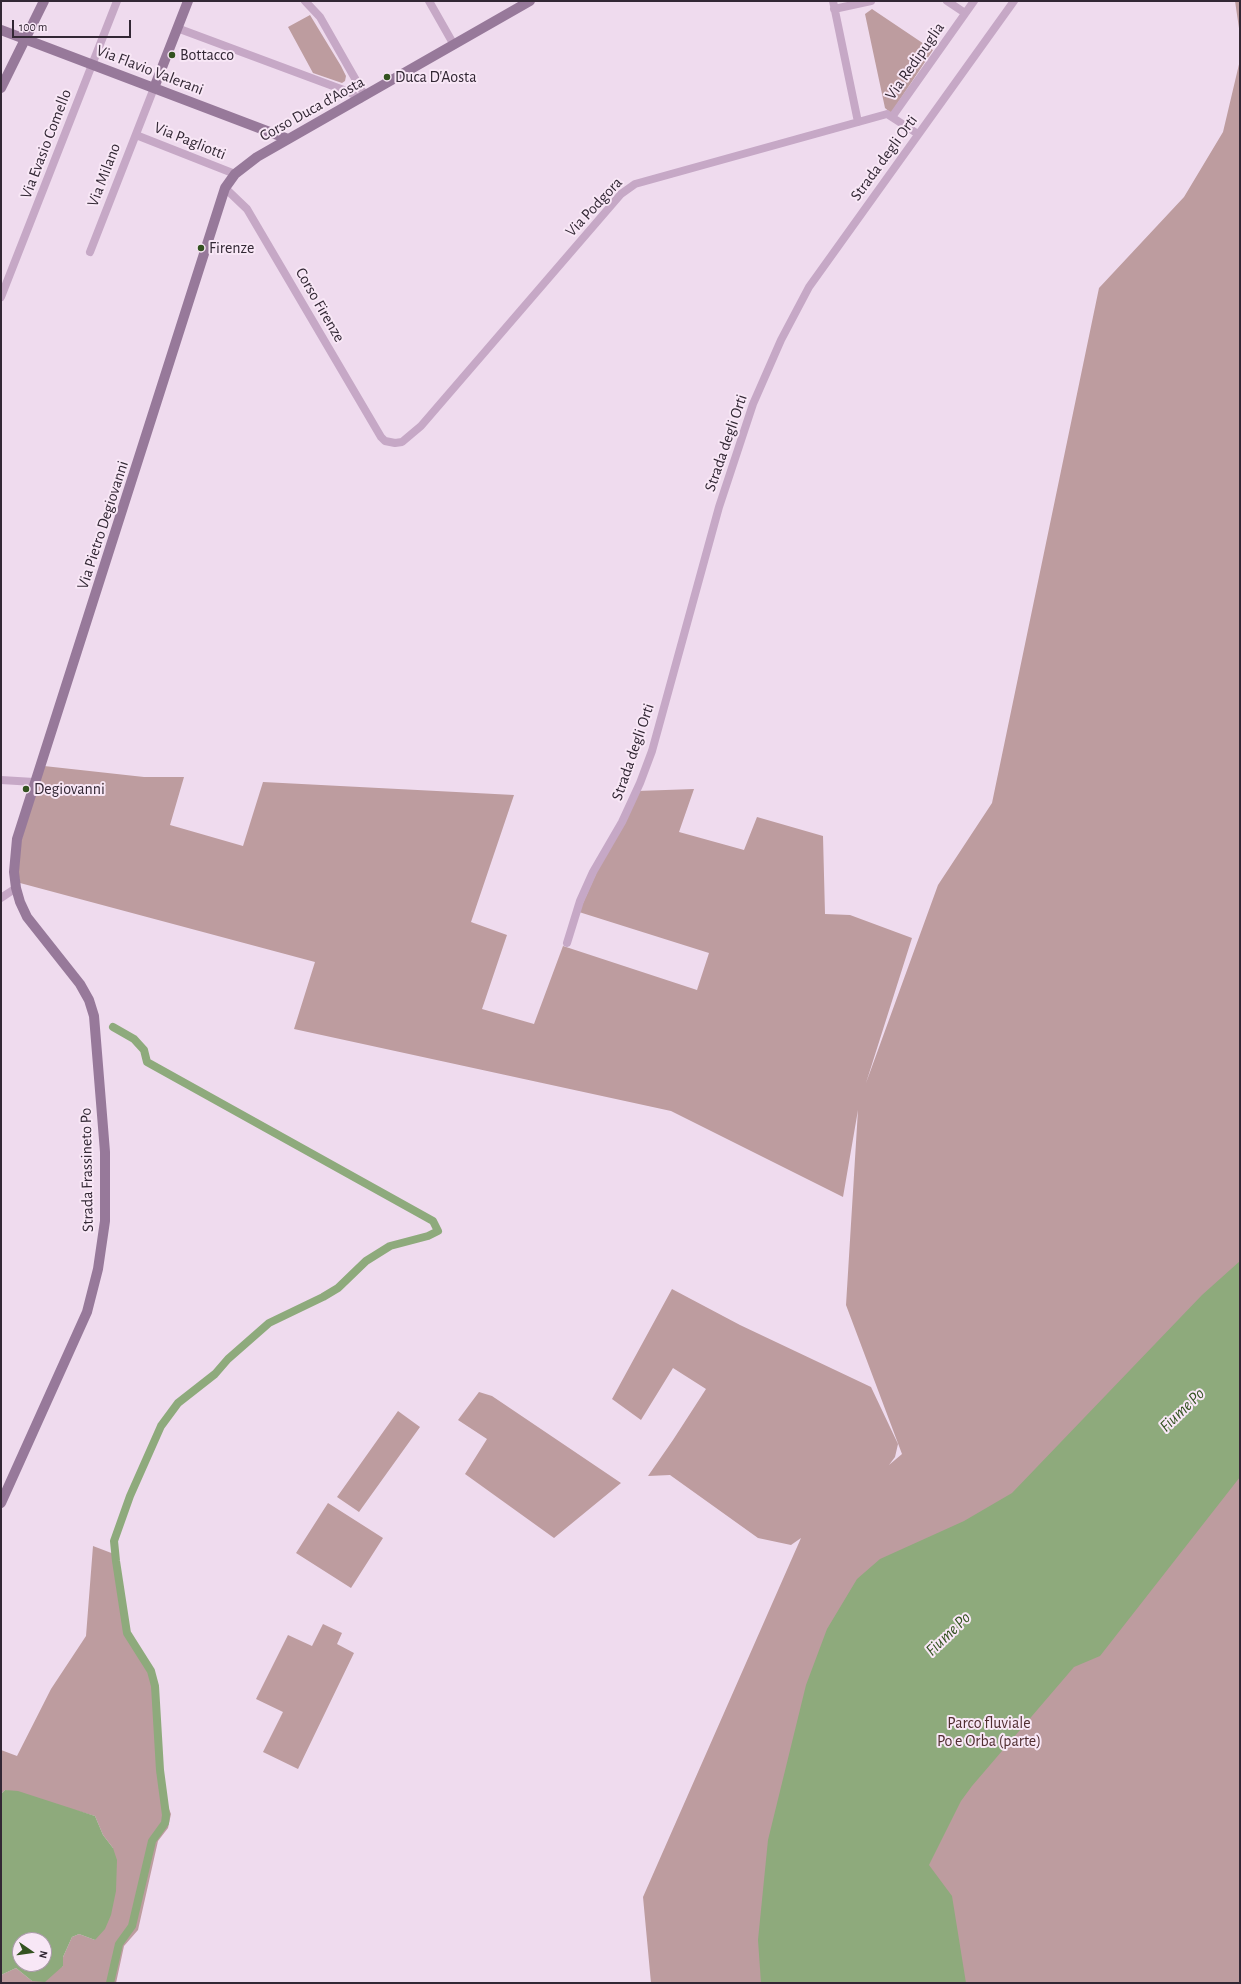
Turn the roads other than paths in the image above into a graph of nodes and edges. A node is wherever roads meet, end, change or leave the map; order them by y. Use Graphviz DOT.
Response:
graph roads {
  1 [pos="44,1"];
  2 [pos="117,1"];
  3 [pos="188,1"];
  4 [pos="305,1"];
  5 [pos="315,1"];
  6 [pos="429,1"];
  7 [pos="530,1"];
  8 [pos="871,1"];
  9 [pos="947,1"];
  10 [pos="974,1"];
  11 [pos="1014,1"];
  12 [pos="833,5"];
  13 [pos="965,14"];
  14 [pos="320,17"];
  15 [pos="177,28"];
  16 [pos="1,30"];
  17 [pos="25,40"];
  18 [pos="454,45"];
  19 [pos="92,64"];
  20 [pos="1,88"];
  21 [pos="154,88"];
  22 [pos="363,98"];
  23 [pos="892,117"];
  24 [pos="858,122"];
  25 [pos="918,134"];
  26 [pos="136,135"];
  27 [pos="288,139"];
  28 [pos="235,174"];
  29 [pos="225,188"];
  30 [pos="90,252"];
  31 [pos="1,297"];
  32 [pos="385,441"];
  33 [pos="1,780"];
  34 [pos="34,782"];
  35 [pos="16,888"];
  36 [pos="1,898"];
  37 [pos="567,943"];
  38 [pos="1,1503"];
  1 -- 17 [label="street"];
  2 -- 19 [label="street, Via Evasio Comello"];
  3 -- 15 [label="street"];
  4 -- 14 [label="street"];
  5 -- 14 [label="street"];
  6 -- 18 [label="street"];
  7 -- 18 [label="street, Corso Duca d'Aosta"];
  8 -- 12 [label="street"];
  9 -- 13 [label="street"];
  10 -- 13 [label="street, Via Redipuglia"];
  11 -- 25 [label="street, Strada degli Orti"];
  12 -- 24 [label="street"];
  13 -- 23 [label="street, Via Redipuglia"];
  14 -- 22 [label="street"];
  15 -- 21 [label="street"];
  15 -- 22 [label="street"];
  16 -- 17 [label="street, Via Flavio Valerani"];
  17 -- 19 [label="street, Via Flavio Valerani"];
  17 -- 20 [label="street"];
  18 -- 22 [label="street, Corso Duca d'Aosta"];
  19 -- 21 [label="street, Via Flavio Valerani"];
  19 -- 31 [label="street, Via Evasio Comello"];
  21 -- 26 [label="street, Via Milano"];
  21 -- 27 [label="street, Via Flavio Valerani"];
  22 -- 27 [label="street, Corso Duca d'Aosta"];
  23 -- 24 [label="street, Via Podgora"];
  23 -- 25 [label="street"];
  24 -- 32 [label="street, Via Podgora"];
  25 -- 37 [label="street, Strada degli Orti"];
  26 -- 28 [label="street, Via Pagliotti"];
  26 -- 30 [label="street, Via Milano"];
  27 -- 28 [label="street, Corso Duca d'Aosta"];
  28 -- 29 [label="street, Via Pietro Degiovanni"];
  29 -- 32 [label="street, Corso Firenze"];
  29 -- 34 [label="street, Via Pietro Degiovanni"];
  33 -- 34 [label="street"];
  34 -- 35 [label="street, Via Pietro Degiovanni"];
  35 -- 36 [label="street"];
  35 -- 38 [label="street, Strada Frassineto Po"];
}
